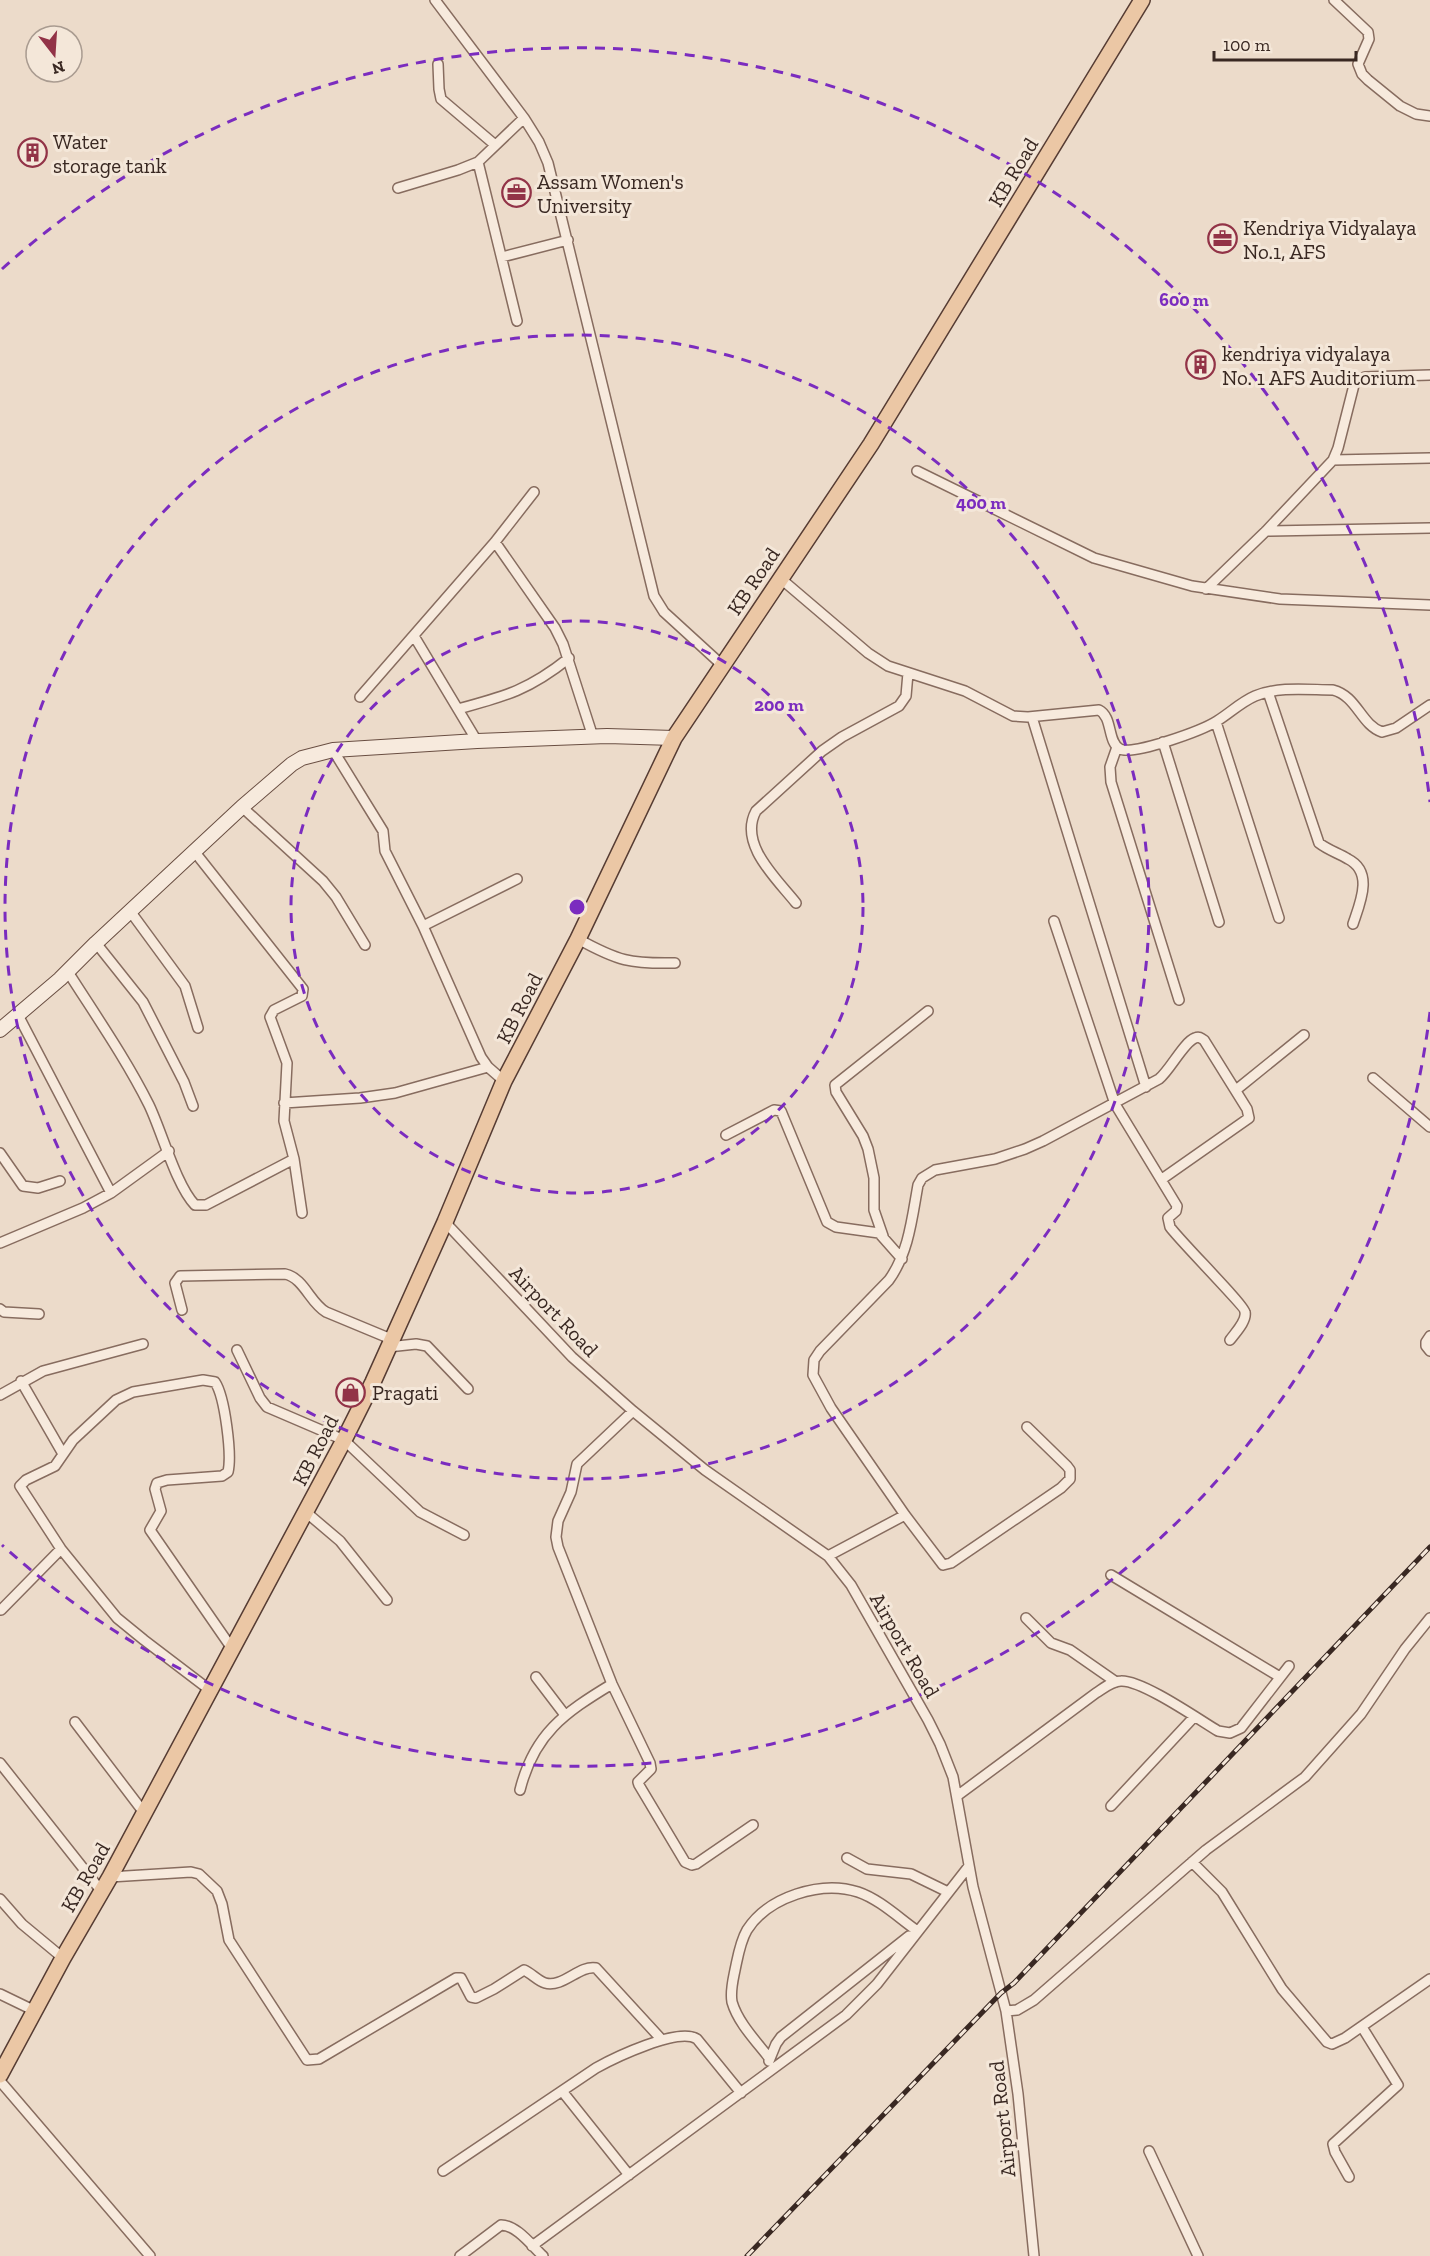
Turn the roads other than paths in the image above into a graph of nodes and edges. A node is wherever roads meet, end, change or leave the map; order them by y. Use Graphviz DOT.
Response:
graph roads {
  1 [pos="435,0"];
  2 [pos="1142,0"];
  3 [pos="1334,0"];
  4 [pos="438,64"];
  5 [pos="1430,116"];
  6 [pos="524,118"];
  7 [pos="494,144"];
  8 [pos="478,162"];
  9 [pos="398,188"];
  10 [pos="568,240"];
  11 [pos="502,257"];
  12 [pos="517,321"];
  13 [pos="1430,375"];
  14 [pos="1430,458"];
  15 [pos="1333,460"];
  16 [pos="916,471"];
  17 [pos="534,492"];
  18 [pos="1430,528"];
  19 [pos="1266,531"];
  20 [pos="495,542"];
  21 [pos="780,578"];
  22 [pos="1206,589"];
  23 [pos="1430,604"];
  24 [pos="414,636"];
  25 [pos="569,658"];
  26 [pos="722,665"];
  27 [pos="908,673"];
  28 [pos="1268,692"];
  29 [pos="360,697"];
  30 [pos="1430,705"];
  31 [pos="458,709"];
  32 [pos="1032,717"];
  33 [pos="1216,722"];
  34 [pos="593,737"];
  35 [pos="674,738"];
  36 [pos="477,741"];
  37 [pos="1163,742"];
  38 [pos="1117,747"];
  39 [pos="333,750"];
  40 [pos="242,807"];
  41 [pos="194,851"];
  42 [pos="516,879"];
  43 [pos="796,903"];
  44 [pos="130,911"];
  45 [pos="1279,918"];
  46 [pos="1054,921"];
  47 [pos="1219,922"];
  48 [pos="1353,924"];
  49 [pos="423,926"];
  50 [pos="578,939"];
  51 [pos="96,943"];
  52 [pos="365,945"];
  53 [pos="675,963"];
  54 [pos="68,972"];
  55 [pos="1179,1000"];
  56 [pos="928,1011"];
  57 [pos="18,1015"];
  58 [pos="198,1028"];
  59 [pos="0,1030"];
  60 [pos="1304,1035"];
  61 [pos="488,1067"];
  62 [pos="1373,1078"];
  63 [pos="504,1082"];
  64 [pos="1146,1087"];
  65 [pos="1236,1090"];
  66 [pos="284,1103"];
  67 [pos="1115,1104"];
  68 [pos="193,1106"];
  69 [pos="1430,1127"];
  70 [pos="726,1135"];
  71 [pos="169,1151"];
  72 [pos="0,1153"];
  73 [pos="294,1159"];
  74 [pos="1162,1179"];
  75 [pos="60,1181"];
  76 [pos="111,1193"];
  77 [pos="302,1213"];
  78 [pos="445,1222"];
  79 [pos="883,1236"];
  80 [pos="0,1243"];
  81 [pos="902,1259"];
  82 [pos="0,1309"];
  83 [pos="182,1310"];
  84 [pos="39,1314"];
  85 [pos="1430,1336"];
  86 [pos="1230,1340"];
  87 [pos="389,1343"];
  88 [pos="143,1344"];
  89 [pos="237,1350"];
  90 [pos="1430,1351"];
  91 [pos="21,1382"];
  92 [pos="468,1389"];
  93 [pos="0,1395"];
  94 [pos="633,1412"];
  95 [pos="1027,1427"];
  96 [pos="344,1440"];
  97 [pos="63,1454"];
  98 [pos="307,1513"];
  99 [pos="905,1515"];
  100 [pos="464,1535"];
  101 [pos="61,1549"];
  102 [pos="828,1556"];
  103 [pos="1111,1575"];
  104 [pos="387,1600"];
  105 [pos="1,1610"];
  106 [pos="1026,1618"];
  107 [pos="1430,1618"];
  108 [pos="234,1650"];
  109 [pos="1289,1666"];
  110 [pos="536,1677"];
  111 [pos="1280,1677"];
  112 [pos="1116,1682"];
  113 [pos="612,1684"];
  114 [pos="211,1691"];
  115 [pos="565,1715"];
  116 [pos="1194,1717"];
  117 [pos="75,1722"];
  118 [pos="0,1763"];
  119 [pos="10,1776"];
  120 [pos="0,1782"];
  121 [pos="520,1790"];
  122 [pos="957,1796"];
  123 [pos="1111,1806"];
  124 [pos="145,1814"];
  125 [pos="753,1825"];
  126 [pos="847,1858"];
  127 [pos="1192,1862"];
  128 [pos="969,1866"];
  129 [pos="110,1878"];
  130 [pos="102,1892"];
  131 [pos="948,1892"];
  132 [pos="0,1899"];
  133 [pos="919,1928"];
  134 [pos="63,1958"];
  135 [pos="1430,1979"];
  136 [pos="0,1994"];
  137 [pos="33,2010"];
  138 [pos="1006,2011"];
  139 [pos="1362,2027"];
  140 [pos="662,2040"];
  141 [pos="770,2059"];
  142 [pos="0,2074"];
  143 [pos="765,2074"];
  144 [pos="0,2081"];
  145 [pos="562,2091"];
  146 [pos="741,2093"];
  147 [pos="1149,2151"];
  148 [pos="443,2171"];
  149 [pos="629,2175"];
  150 [pos="1349,2177"];
  151 [pos="532,2246"];
  152 [pos="150,2256"];
  153 [pos="460,2256"];
  154 [pos="543,2256"];
  155 [pos="1034,2256"];
  156 [pos="1198,2256"];
  1 -- 6 [label="street"];
  2 -- 21 [label="main road, KB Road"];
  3 -- 5 [label="street"];
  4 -- 7 [label="street"];
  6 -- 7 [label="street"];
  6 -- 10 [label="street"];
  7 -- 8 [label="street"];
  8 -- 9 [label="street"];
  8 -- 11 [label="street"];
  10 -- 11 [label="street"];
  10 -- 26 [label="street"];
  11 -- 12 [label="street"];
  13 -- 15 [label="street"];
  14 -- 15 [label="street"];
  15 -- 19 [label="street"];
  16 -- 22 [label="street"];
  17 -- 20 [label="street"];
  18 -- 19 [label="street"];
  19 -- 22 [label="street"];
  20 -- 24 [label="street"];
  20 -- 25 [label="street"];
  21 -- 26 [label="main road, KB Road"];
  21 -- 27 [label="street"];
  22 -- 23 [label="street"];
  24 -- 29 [label="street"];
  24 -- 31 [label="street"];
  25 -- 31 [label="street"];
  25 -- 34 [label="street"];
  26 -- 35 [label="main road, KB Road"];
  27 -- 32 [label="street"];
  27 -- 43 [label="street"];
  28 -- 30 [label="street"];
  28 -- 33 [label="street"];
  28 -- 48 [label="street"];
  31 -- 36 [label="street"];
  32 -- 38 [label="street"];
  32 -- 64 [label="street"];
  33 -- 37 [label="street"];
  33 -- 45 [label="street"];
  34 -- 35 [label="main road"];
  34 -- 36 [label="main road"];
  35 -- 50 [label="main road, KB Road"];
  36 -- 39 [label="main road"];
  37 -- 38 [label="street"];
  37 -- 47 [label="street"];
  38 -- 55 [label="street"];
  39 -- 40 [label="main road"];
  39 -- 49 [label="street"];
  40 -- 41 [label="main road"];
  40 -- 52 [label="street"];
  41 -- 44 [label="main road"];
  41 -- 66 [label="street"];
  42 -- 49 [label="street"];
  44 -- 51 [label="main road"];
  44 -- 58 [label="street"];
  46 -- 67 [label="street"];
  49 -- 61 [label="street"];
  50 -- 53 [label="street"];
  50 -- 63 [label="main road, KB Road"];
  51 -- 54 [label="main road"];
  51 -- 68 [label="street"];
  54 -- 57 [label="main road"];
  54 -- 71 [label="street"];
  56 -- 79 [label="street"];
  57 -- 59 [label="main road"];
  57 -- 76 [label="street"];
  60 -- 65 [label="street"];
  61 -- 63 [label="street"];
  61 -- 66 [label="street"];
  62 -- 69 [label="street"];
  63 -- 78 [label="main road, KB Road"];
  64 -- 65 [label="street"];
  64 -- 67 [label="street"];
  65 -- 74 [label="street"];
  66 -- 73 [label="street"];
  67 -- 74 [label="street"];
  67 -- 81 [label="street"];
  70 -- 79 [label="street"];
  71 -- 73 [label="street"];
  71 -- 76 [label="street"];
  72 -- 75 [label="street"];
  73 -- 77 [label="street"];
  74 -- 86 [label="street"];
  76 -- 80 [label="street"];
  78 -- 87 [label="main road, KB Road"];
  78 -- 94 [label="street, Airport Road"];
  79 -- 81 [label="street"];
  81 -- 99 [label="street"];
  82 -- 84 [label="street"];
  83 -- 87 [label="street"];
  85 -- 90 [label="street"];
  87 -- 92 [label="street"];
  87 -- 96 [label="main road, KB Road"];
  88 -- 91 [label="street"];
  89 -- 96 [label="street"];
  91 -- 93 [label="street"];
  91 -- 97 [label="street"];
  94 -- 102 [label="street, Airport Road"];
  94 -- 113 [label="street"];
  95 -- 99 [label="street"];
  96 -- 98 [label="main road, KB Road"];
  96 -- 100 [label="street"];
  97 -- 101 [label="street"];
  97 -- 108 [label="street"];
  98 -- 104 [label="street"];
  98 -- 108 [label="main road, KB Road"];
  99 -- 102 [label="street"];
  101 -- 105 [label="street"];
  101 -- 114 [label="street"];
  102 -- 122 [label="street, Airport Road"];
  103 -- 111 [label="street"];
  106 -- 112 [label="street"];
  107 -- 127 [label="street"];
  108 -- 114 [label="main road, KB Road"];
  109 -- 111 [label="street"];
  110 -- 115 [label="street"];
  111 -- 116 [label="street"];
  112 -- 116 [label="street"];
  112 -- 122 [label="street"];
  113 -- 115 [label="street"];
  113 -- 125 [label="street"];
  114 -- 124 [label="main road, KB Road"];
  115 -- 121 [label="street"];
  116 -- 123 [label="street"];
  117 -- 124 [label="street"];
  118 -- 119 [label="street"];
  119 -- 120 [label="street"];
  119 -- 130 [label="street"];
  122 -- 128 [label="street, Airport Road"];
  124 -- 129 [label="main road, KB Road"];
  126 -- 131 [label="street"];
  127 -- 138 [label="street"];
  127 -- 139 [label="street"];
  128 -- 131 [label="street"];
  128 -- 138 [label="street, Airport Road"];
  129 -- 130 [label="main road, KB Road"];
  129 -- 140 [label="street"];
  130 -- 134 [label="main road, KB Road"];
  131 -- 133 [label="street"];
  132 -- 134 [label="street"];
  133 -- 141 [label="street"];
  133 -- 141 [label="street"];
  133 -- 143 [label="street"];
  134 -- 137 [label="main road, KB Road"];
  135 -- 139 [label="street"];
  136 -- 137 [label="street"];
  137 -- 142 [label="main road, KB Road"];
  138 -- 155 [label="street, Airport Road"];
  139 -- 150 [label="street"];
  140 -- 145 [label="street"];
  140 -- 146 [label="street"];
  141 -- 143 [label="street"];
  143 -- 146 [label="street"];
  144 -- 152 [label="street"];
  145 -- 148 [label="street"];
  145 -- 149 [label="street"];
  146 -- 149 [label="street"];
  147 -- 156 [label="street"];
  149 -- 151 [label="street"];
  151 -- 153 [label="street"];
  151 -- 154 [label="street"];
}
